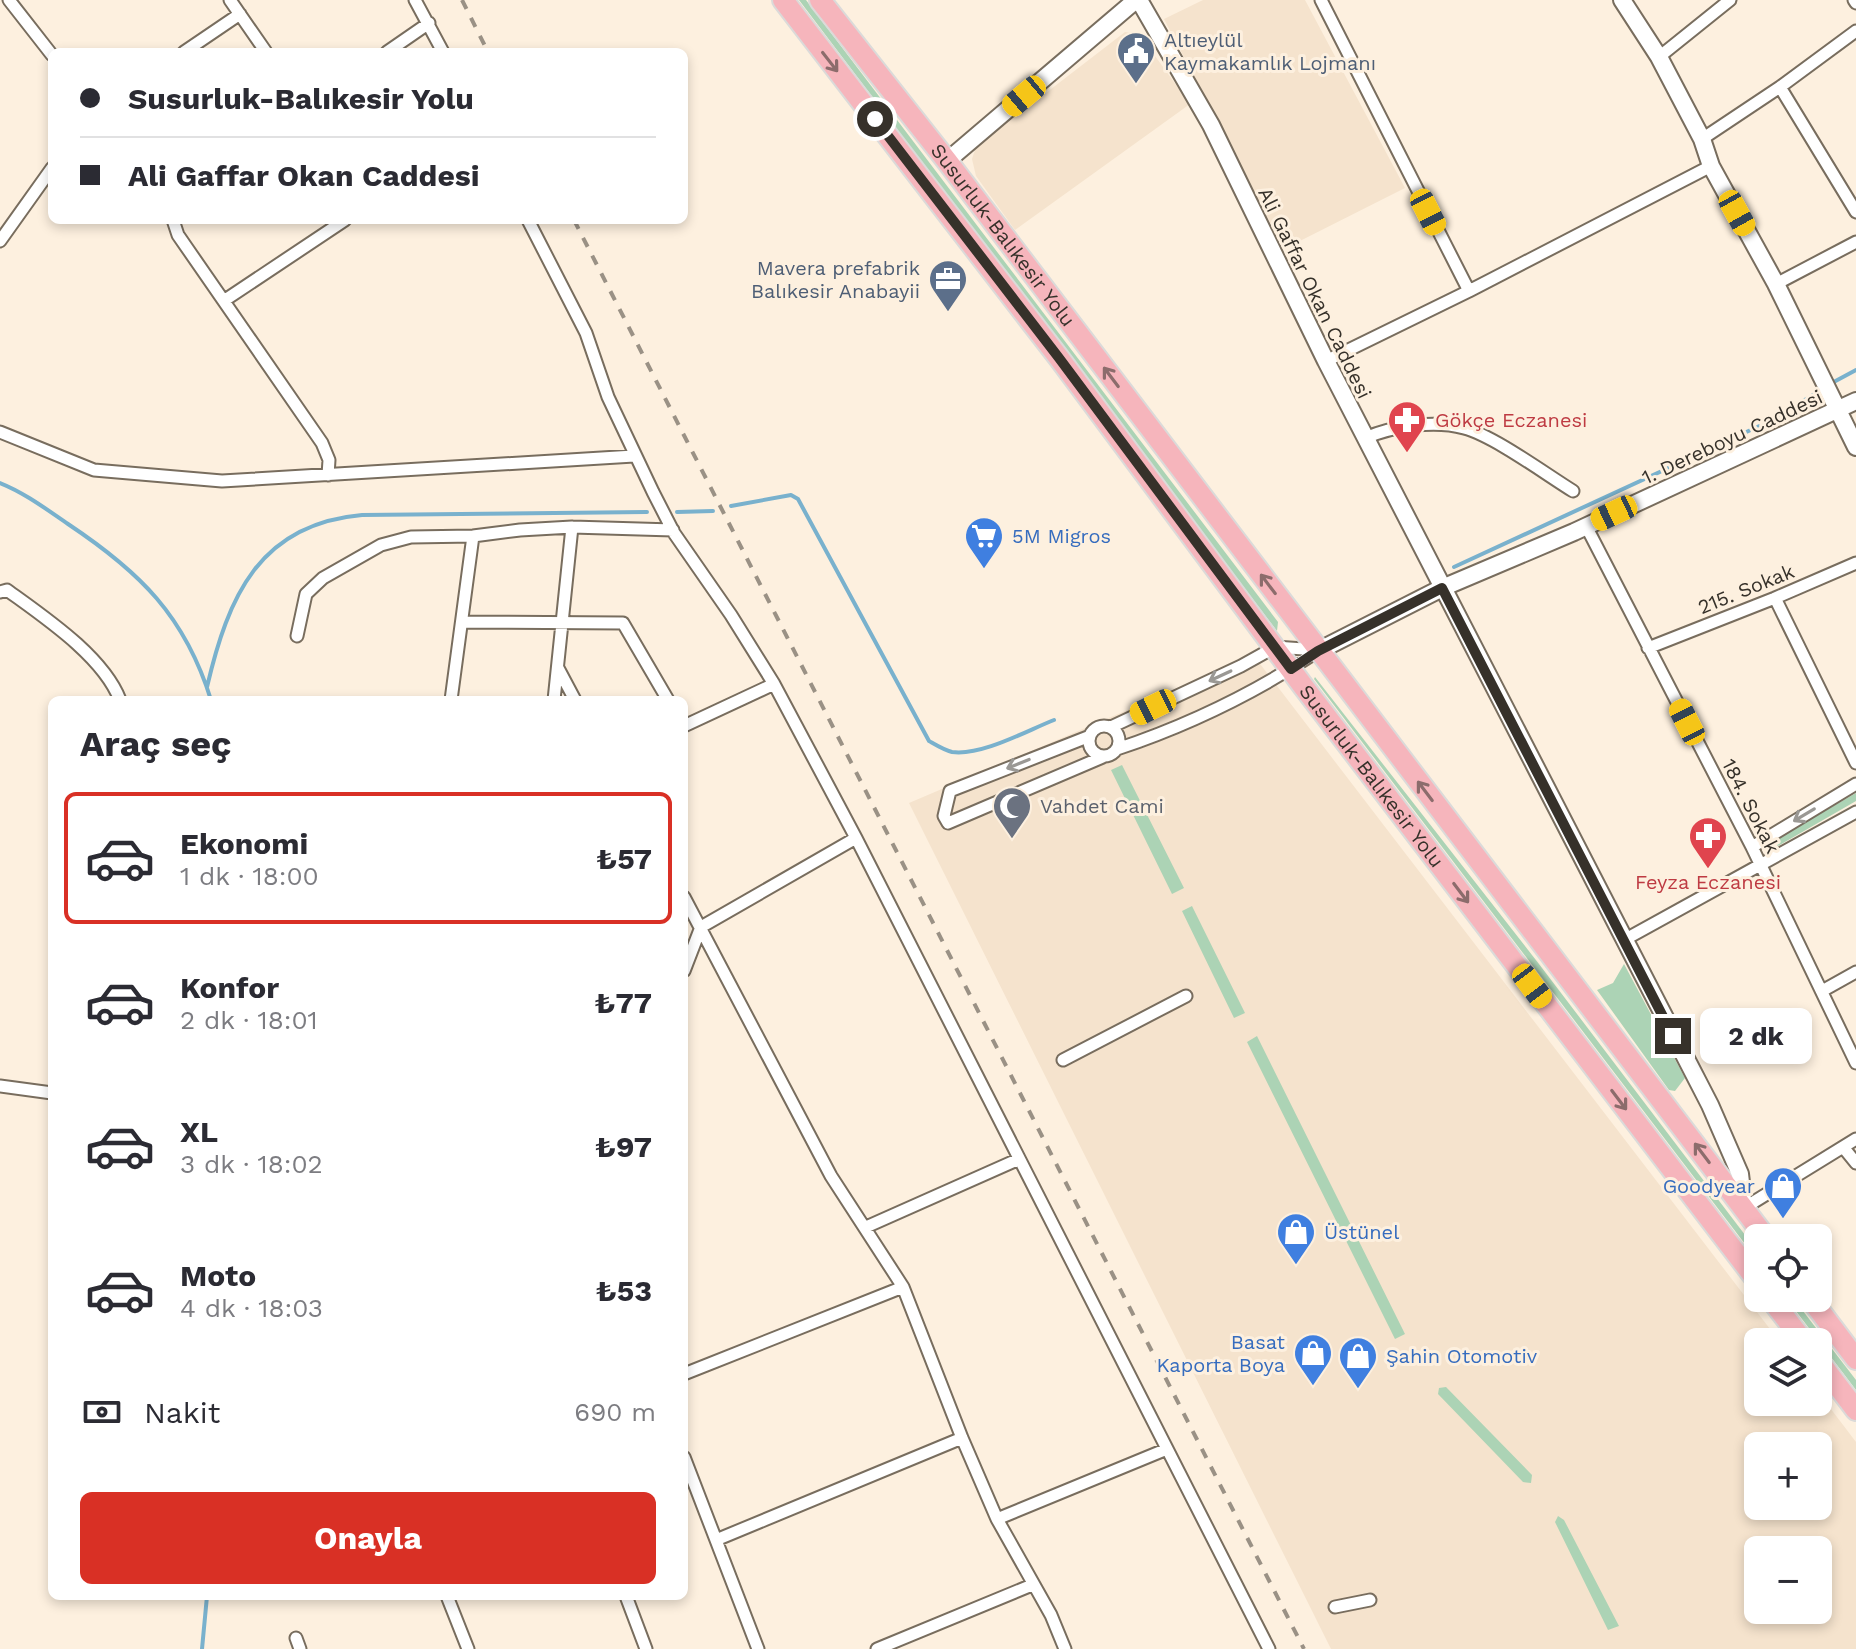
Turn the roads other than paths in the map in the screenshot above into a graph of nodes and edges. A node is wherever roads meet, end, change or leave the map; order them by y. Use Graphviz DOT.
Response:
graph roads {
  1 [pos="9,0"];
  2 [pos="230,0"];
  3 [pos="415,0"];
  4 [pos="783,0"];
  5 [pos="820,0"];
  6 [pos="1138,0"];
  7 [pos="1321,0"];
  8 [pos="1622,0"];
  9 [pos="1730,0"];
  10 [pos="240,14"];
  11 [pos="429,23"];
  12 [pos="1856,31"];
  13 [pos="190,48"];
  14 [pos="263,48"];
  15 [pos="393,48"];
  16 [pos="441,48"];
  17 [pos="48,50"];
  18 [pos="1659,57"];
  19 [pos="1780,87"];
  20 [pos="1702,139"];
  21 [pos="947,161"];
  22 [pos="1711,166"];
  23 [pos="48,174"];
  24 [pos="1856,212"];
  25 [pos="174,224"];
  26 [pos="339,224"];
  27 [pos="530,224"];
  28 [pos="0,241"];
  29 [pos="1856,242"];
  30 [pos="1776,284"];
  31 [pos="1469,291"];
  32 [pos="225,300"];
  33 [pos="1326,361"];
  34 [pos="1856,401"];
  35 [pos="1838,411"];
  36 [pos="0,432"];
  37 [pos="1365,438"];
  38 [pos="1856,447"];
  39 [pos="634,456"];
  40 [pos="328,475"];
  41 [pos="1573,491"];
  42 [pos="1586,526"];
  43 [pos="572,527"];
  44 [pos="673,530"];
  45 [pos="473,536"];
  46 [pos="1856,563"];
  47 [pos="1442,588"];
  48 [pos="0,592"];
  49 [pos="1775,598"];
  50 [pos="462,622"];
  51 [pos="562,624"];
  52 [pos="297,636"];
  53 [pos="1275,647"];
  54 [pos="1648,648"];
  55 [pos="1318,651"];
  56 [pos="558,668"];
  57 [pos="1291,669"];
  58 [pos="774,684"];
  59 [pos="118,696"];
  60 [pos="452,696"];
  61 [pos="554,696"];
  62 [pos="573,696"];
  63 [pos="666,696"];
  64 [pos="688,724"];
  65 [pos="1111,727"];
  66 [pos="1090,736"];
  67 [pos="1117,749"];
  68 [pos="1105,756"];
  69 [pos="1856,763"];
  70 [pos="1856,784"];
  71 [pos="1856,812"];
  72 [pos="856,838"];
  73 [pos="1752,847"];
  74 [pos="1761,865"];
  75 [pos="688,904"];
  76 [pos="701,927"];
  77 [pos="1624,940"];
  78 [pos="688,961"];
  79 [pos="1856,972"];
  80 [pos="1822,991"];
  81 [pos="1186,996"];
  82 [pos="1063,1060"];
  83 [pos="1856,1063"];
  84 [pos="0,1086"];
  85 [pos="48,1092"];
  86 [pos="1856,1139"];
  87 [pos="1843,1147"];
  88 [pos="1019,1159"];
  89 [pos="1856,1163"];
  90 [pos="1744,1208"];
  91 [pos="1756,1224"];
  92 [pos="866,1227"];
  93 [pos="1744,1264"];
  94 [pos="903,1287"];
  95 [pos="1781,1312"];
  96 [pos="1821,1312"];
  97 [pos="1793,1328"];
  98 [pos="1856,1359"];
  99 [pos="688,1372"];
  100 [pos="1832,1378"];
  101 [pos="1856,1410"];
  102 [pos="962,1438"];
  103 [pos="1167,1449"];
  104 [pos="688,1467"];
  105 [pos="997,1519"];
  106 [pos="716,1540"];
  107 [pos="1032,1585"];
  108 [pos="449,1600"];
  109 [pos="628,1600"];
  110 [pos="1370,1600"];
  111 [pos="1335,1607"];
  112 [pos="468,1649"];
  113 [pos="646,1649"];
  114 [pos="758,1649"];
  115 [pos="877,1649"];
  116 [pos="1065,1649"];
  117 [pos="1269,1649"];
  1 -- 17 [label="street"];
  2 -- 10 [label="street"];
  3 -- 11 [label="street"];
  4 -- 53 [label="highway, Susurluk-Balıkesir Yolu, one-way"];
  5 -- 21 [label="highway, Susurluk-Balıkesir Yolu"];
  6 -- 21 [label="main road"];
  6 -- 33 [label="main road, Ali Gaffar Okan Caddesi"];
  7 -- 31 [label="street"];
  8 -- 18 [label="main road"];
  9 -- 18 [label="street"];
  10 -- 13 [label="street"];
  10 -- 14 [label="street"];
  11 -- 15 [label="street"];
  11 -- 16 [label="street"];
  12 -- 19 [label="street"];
  18 -- 20 [label="main road"];
  19 -- 20 [label="street"];
  19 -- 24 [label="street"];
  20 -- 22 [label="main road"];
  55 -- 21 [label="highway, Susurluk-Balıkesir Yolu, one-way"];
  22 -- 30 [label="main road"];
  22 -- 31 [label="street"];
  23 -- 28 [label="street"];
  25 -- 32 [label="street"];
  26 -- 32 [label="street"];
  27 -- 39 [label="street"];
  29 -- 30 [label="street"];
  30 -- 35 [label="main road"];
  31 -- 33 [label="street"];
  32 -- 40 [label="street"];
  33 -- 37 [label="main road, Ali Gaffar Okan Caddesi"];
  34 -- 35 [label="main road, 1. Dereboyu Caddesi"];
  35 -- 38 [label="main road"];
  35 -- 42 [label="main road, 1. Dereboyu Caddesi"];
  36 -- 40 [label="street"];
  37 -- 41 [label="street"];
  37 -- 47 [label="main road, Ali Gaffar Okan Caddesi"];
  39 -- 40 [label="street"];
  39 -- 44 [label="street"];
  42 -- 47 [label="main road, 1. Dereboyu Caddesi"];
  42 -- 54 [label="street, 184. Sokak"];
  43 -- 44 [label="street"];
  43 -- 45 [label="street"];
  43 -- 51 [label="street"];
  44 -- 58 [label="street"];
  45 -- 50 [label="street"];
  45 -- 52 [label="street"];
  46 -- 49 [label="street, 215. Sokak"];
  47 -- 55 [label="main road, 1. Dereboyu Caddesi"];
  47 -- 77 [label="main road, Ali Gaffar Okan Caddesi"];
  48 -- 59 [label="street"];
  49 -- 54 [label="street, 215. Sokak"];
  49 -- 69 [label="street"];
  50 -- 51 [label="street"];
  50 -- 60 [label="street"];
  51 -- 56 [label="street"];
  51 -- 63 [label="street"];
  53 -- 55 [label="street"];
  53 -- 57 [label="highway, Susurluk-Balıkesir Yolu"];
  53 -- 65 [label="street, one-way"];
  54 -- 73 [label="street, 184. Sokak"];
  55 -- 57 [label="street"];
  90 -- 55 [label="highway, Susurluk-Balıkesir Yolu, one-way"];
  56 -- 61 [label="street"];
  56 -- 62 [label="street"];
  57 -- 67 [label="street"];
  57 -- 93 [label="highway, Susurluk-Balıkesir Yolu, one-way"];
  58 -- 64 [label="street"];
  58 -- 72 [label="street"];
  65 -- 66 [label="street"];
  65 -- 67 [label="street"];
  66 -- 68 [label="street"];
  66 -- 68 [label="street, one-way"];
  67 -- 68 [label="street"];
  70 -- 73 [label="street, one-way"];
  71 -- 74 [label="street"];
  72 -- 76 [label="street"];
  72 -- 88 [label="street"];
  73 -- 74 [label="street, 184. Sokak"];
  74 -- 77 [label="street"];
  74 -- 80 [label="street, 184. Sokak"];
  75 -- 76 [label="street"];
  76 -- 78 [label="street"];
  76 -- 92 [label="street"];
  77 -- 90 [label="main road, Ali Gaffar Okan Caddesi"];
  79 -- 80 [label="street"];
  80 -- 83 [label="street, 184. Sokak"];
  81 -- 82 [label="street"];
  84 -- 85 [label="street"];
  86 -- 87 [label="street"];
  87 -- 89 [label="street"];
  87 -- 90 [label="street"];
  88 -- 92 [label="street"];
  88 -- 103 [label="street"];
  90 -- 91 [label="highway, Susurluk-Balıkesir Yolu"];
  92 -- 94 [label="street"];
  94 -- 99 [label="street"];
  94 -- 102 [label="street"];
  95 -- 97 [label="highway"];
  96 -- 98 [label="highway"];
  100 -- 101 [label="highway"];
  102 -- 105 [label="street"];
  102 -- 106 [label="street"];
  103 -- 105 [label="street"];
  103 -- 117 [label="street"];
  104 -- 106 [label="street"];
  105 -- 107 [label="street"];
  106 -- 114 [label="street"];
  107 -- 115 [label="street"];
  107 -- 116 [label="street"];
  108 -- 112 [label="street"];
  109 -- 113 [label="street"];
  110 -- 111 [label="street"];
}
